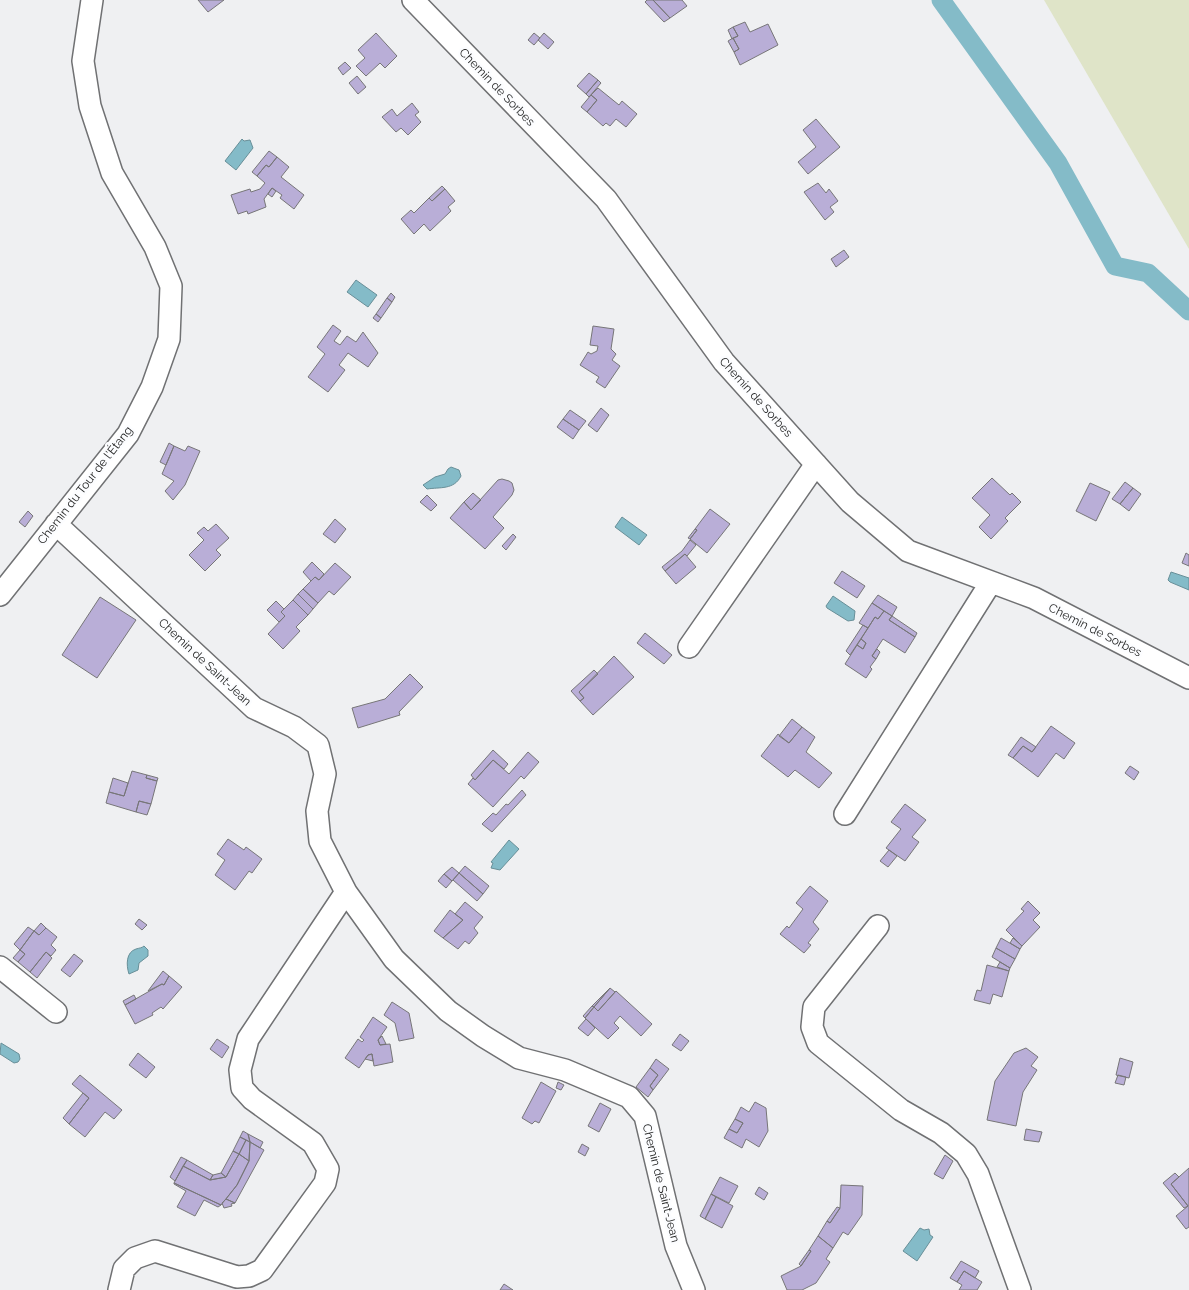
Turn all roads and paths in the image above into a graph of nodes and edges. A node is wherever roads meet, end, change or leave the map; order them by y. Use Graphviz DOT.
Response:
graph roads {
  1 [pos="92,0"];
  2 [pos="413,0"];
  3 [pos="816,464"];
  4 [pos="56,524"];
  5 [pos="990,582"];
  6 [pos="0,595"];
  7 [pos="689,647"];
  8 [pos="1189,678"];
  9 [pos="845,814"];
  10 [pos="346,892"];
  11 [pos="878,926"];
  12 [pos="0,967"];
  13 [pos="56,1012"];
  14 [pos="119,1290"];
  15 [pos="694,1290"];
  16 [pos="1020,1290"];
  1 -- 4 [label="street, Chemin du Tour de l'Étang"];
  2 -- 3 [label="street, Chemin de Sorbes"];
  3 -- 5 [label="street, Chemin de Sorbes"];
  3 -- 7 [label="street"];
  4 -- 6 [label="street, Chemin du Tour de l'Étang"];
  4 -- 10 [label="street, Chemin de Saint-Jean"];
  5 -- 8 [label="street, Chemin de Sorbes"];
  5 -- 9 [label="street"];
  10 -- 14 [label="street"];
  10 -- 15 [label="street, Chemin de Saint-Jean"];
  11 -- 16 [label="street"];
  12 -- 13 [label="street"];
}
